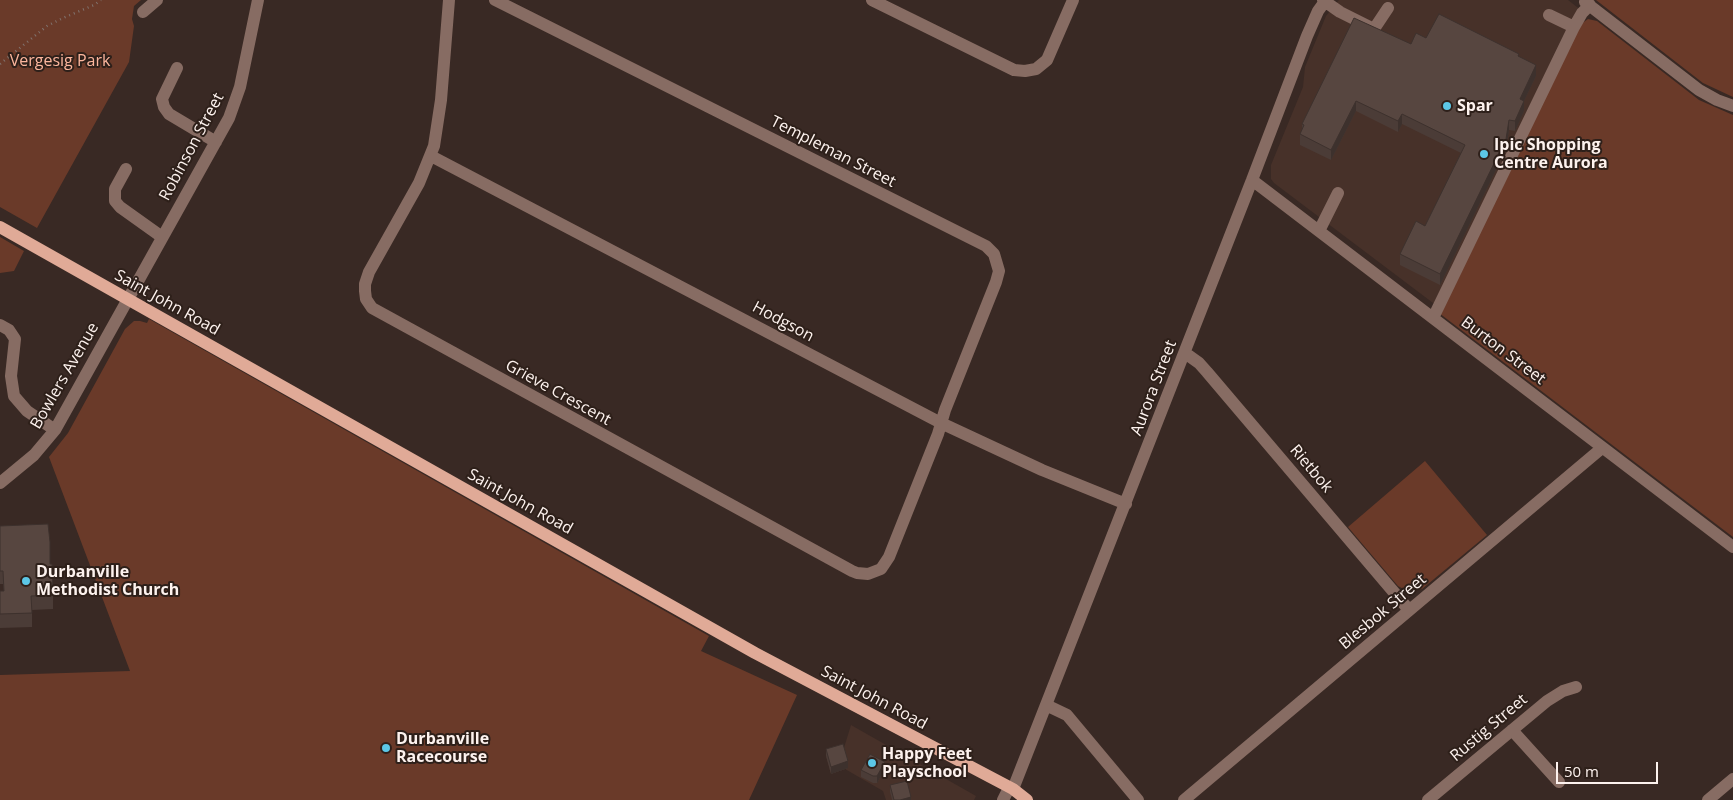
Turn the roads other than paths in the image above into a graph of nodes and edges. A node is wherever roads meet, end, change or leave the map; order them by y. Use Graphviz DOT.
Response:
graph roads {
  1 [pos="157,0"];
  2 [pos="258,0"];
  3 [pos="449,0"];
  4 [pos="495,0"];
  5 [pos="872,0"];
  6 [pos="1073,0"];
  7 [pos="1324,1"];
  8 [pos="1587,3"];
  9 [pos="1388,8"];
  10 [pos="143,12"];
  11 [pos="1549,14"];
  12 [pos="1574,27"];
  13 [pos="177,68"];
  14 [pos="1733,106"];
  15 [pos="216,142"];
  16 [pos="431,156"];
  17 [pos="126,169"];
  18 [pos="1252,180"];
  19 [pos="1338,193"];
  20 [pos="0,227"];
  21 [pos="1319,231"];
  22 [pos="162,237"];
  23 [pos="1389,268"];
  24 [pos="1383,280"];
  25 [pos="128,299"];
  26 [pos="1432,318"];
  27 [pos="0,325"];
  28 [pos="1185,353"];
  29 [pos="941,423"];
  30 [pos="55,430"];
  31 [pos="1602,448"];
  32 [pos="0,483"];
  33 [pos="1126,504"];
  34 [pos="1733,547"];
  35 [pos="1409,610"];
  36 [pos="1576,687"];
  37 [pos="1046,705"];
  38 [pos="1512,730"];
  39 [pos="1733,779"];
  40 [pos="1558,782"];
  41 [pos="1011,788"];
  42 [pos="1003,800"];
  43 [pos="1027,800"];
  44 [pos="1138,800"];
  45 [pos="1184,800"];
  46 [pos="1428,800"];
  47 [pos="1708,800"];
  1 -- 10 [label="street"];
  2 -- 15 [label="street, Robinson Street"];
  3 -- 16 [label="street, Grieve Crescent"];
  4 -- 29 [label="street, Templeman Street"];
  5 -- 6 [label="street"];
  7 -- 9 [label="street"];
  7 -- 18 [label="street, Aurora Street"];
  8 -- 12 [label="street"];
  8 -- 14 [label="street"];
  11 -- 12 [label="street"];
  12 -- 26 [label="street"];
  13 -- 15 [label="street"];
  15 -- 22 [label="street, Robinson Street"];
  16 -- 29 [label="street, Hodgson"];
  16 -- 29 [label="street, Grieve Crescent"];
  17 -- 22 [label="street"];
  18 -- 21 [label="street, Burton Street"];
  18 -- 28 [label="street, Aurora Street"];
  19 -- 21 [label="street"];
  20 -- 25 [label="main road, Saint John Road"];
  21 -- 24 [label="street, Burton Street"];
  22 -- 25 [label="street, Robinson Street"];
  23 -- 24 [label="street"];
  24 -- 26 [label="street, Burton Street"];
  25 -- 30 [label="street, Bowlers Avenue"];
  25 -- 41 [label="main road, Saint John Road"];
  26 -- 31 [label="street, Burton Street"];
  27 -- 30 [label="street"];
  28 -- 33 [label="street, Aurora Street"];
  28 -- 35 [label="street, Rietbok"];
  29 -- 33 [label="street, Hodgson"];
  30 -- 32 [label="street, Bowlers Avenue"];
  31 -- 34 [label="street, Burton Street"];
  31 -- 35 [label="street, Blesbok Street"];
  33 -- 37 [label="street, Aurora Street"];
  35 -- 45 [label="street, Blesbok Street"];
  36 -- 38 [label="street, Rustig Street"];
  37 -- 41 [label="street, Aurora Street"];
  37 -- 44 [label="street"];
  38 -- 40 [label="street"];
  38 -- 46 [label="street, Rustig Street"];
  39 -- 47 [label="street"];
  41 -- 42 [label="street, Aurora Street"];
  41 -- 43 [label="main road, Saint John Road"];
}
